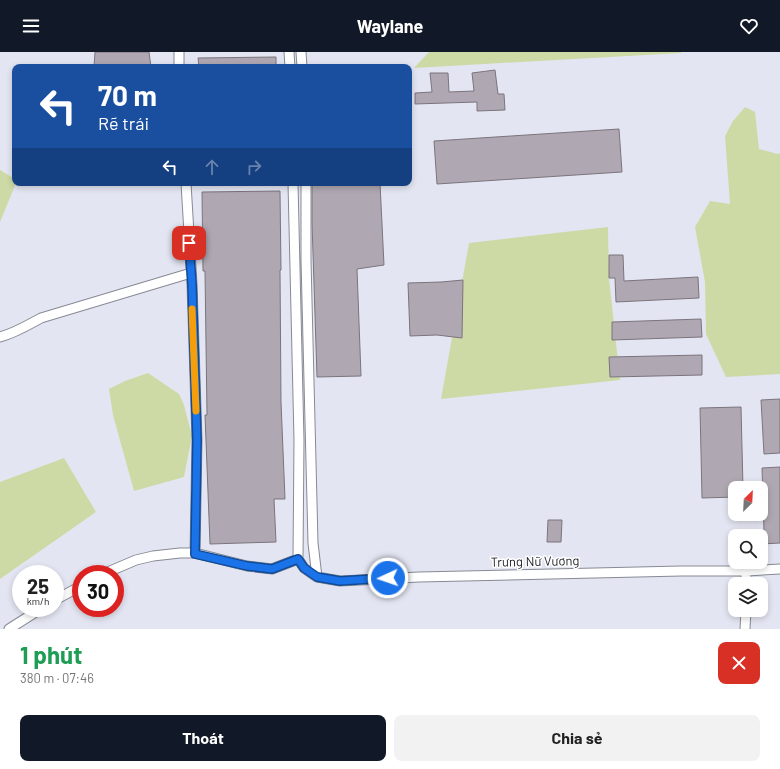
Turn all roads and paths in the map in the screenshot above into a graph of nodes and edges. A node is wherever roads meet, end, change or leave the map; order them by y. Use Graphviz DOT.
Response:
graph roads {
  1 [pos="179,52"];
  2 [pos="289,52"];
  3 [pos="302,52"];
  4 [pos="179,64"];
  5 [pos="290,64"];
  6 [pos="302,64"];
  7 [pos="186,186"];
  8 [pos="293,186"];
  9 [pos="306,186"];
  10 [pos="191,273"];
  11 [pos="0,337"];
  12 [pos="195,554"];
  13 [pos="298,559"];
  14 [pos="121,565"];
  15 [pos="780,569"];
  16 [pos="746,571"];
  17 [pos="317,577"];
  18 [pos="746,577"];
  19 [pos="28,617"];
  20 [pos="746,617"];
  21 [pos="9,629"];
  22 [pos="745,629"];
  1 -- 4 [label="street"];
  2 -- 5 [label="street"];
  3 -- 6 [label="street"];
  7 -- 10 [label="street"];
  8 -- 13 [label="street"];
  9 -- 17 [label="street"];
  10 -- 11 [label="street"];
  10 -- 12 [label="street"];
  12 -- 13 [label="street"];
  12 -- 14 [label="street"];
  13 -- 17 [label="street, Trưng Nữ Vương"];
  15 -- 16 [label="street, Trưng Nữ Vương"];
  16 -- 17 [label="street, Trưng Nữ Vương"];
  16 -- 18 [label="street"];
  19 -- 21 [label="street"];
  20 -- 22 [label="street"];
}
